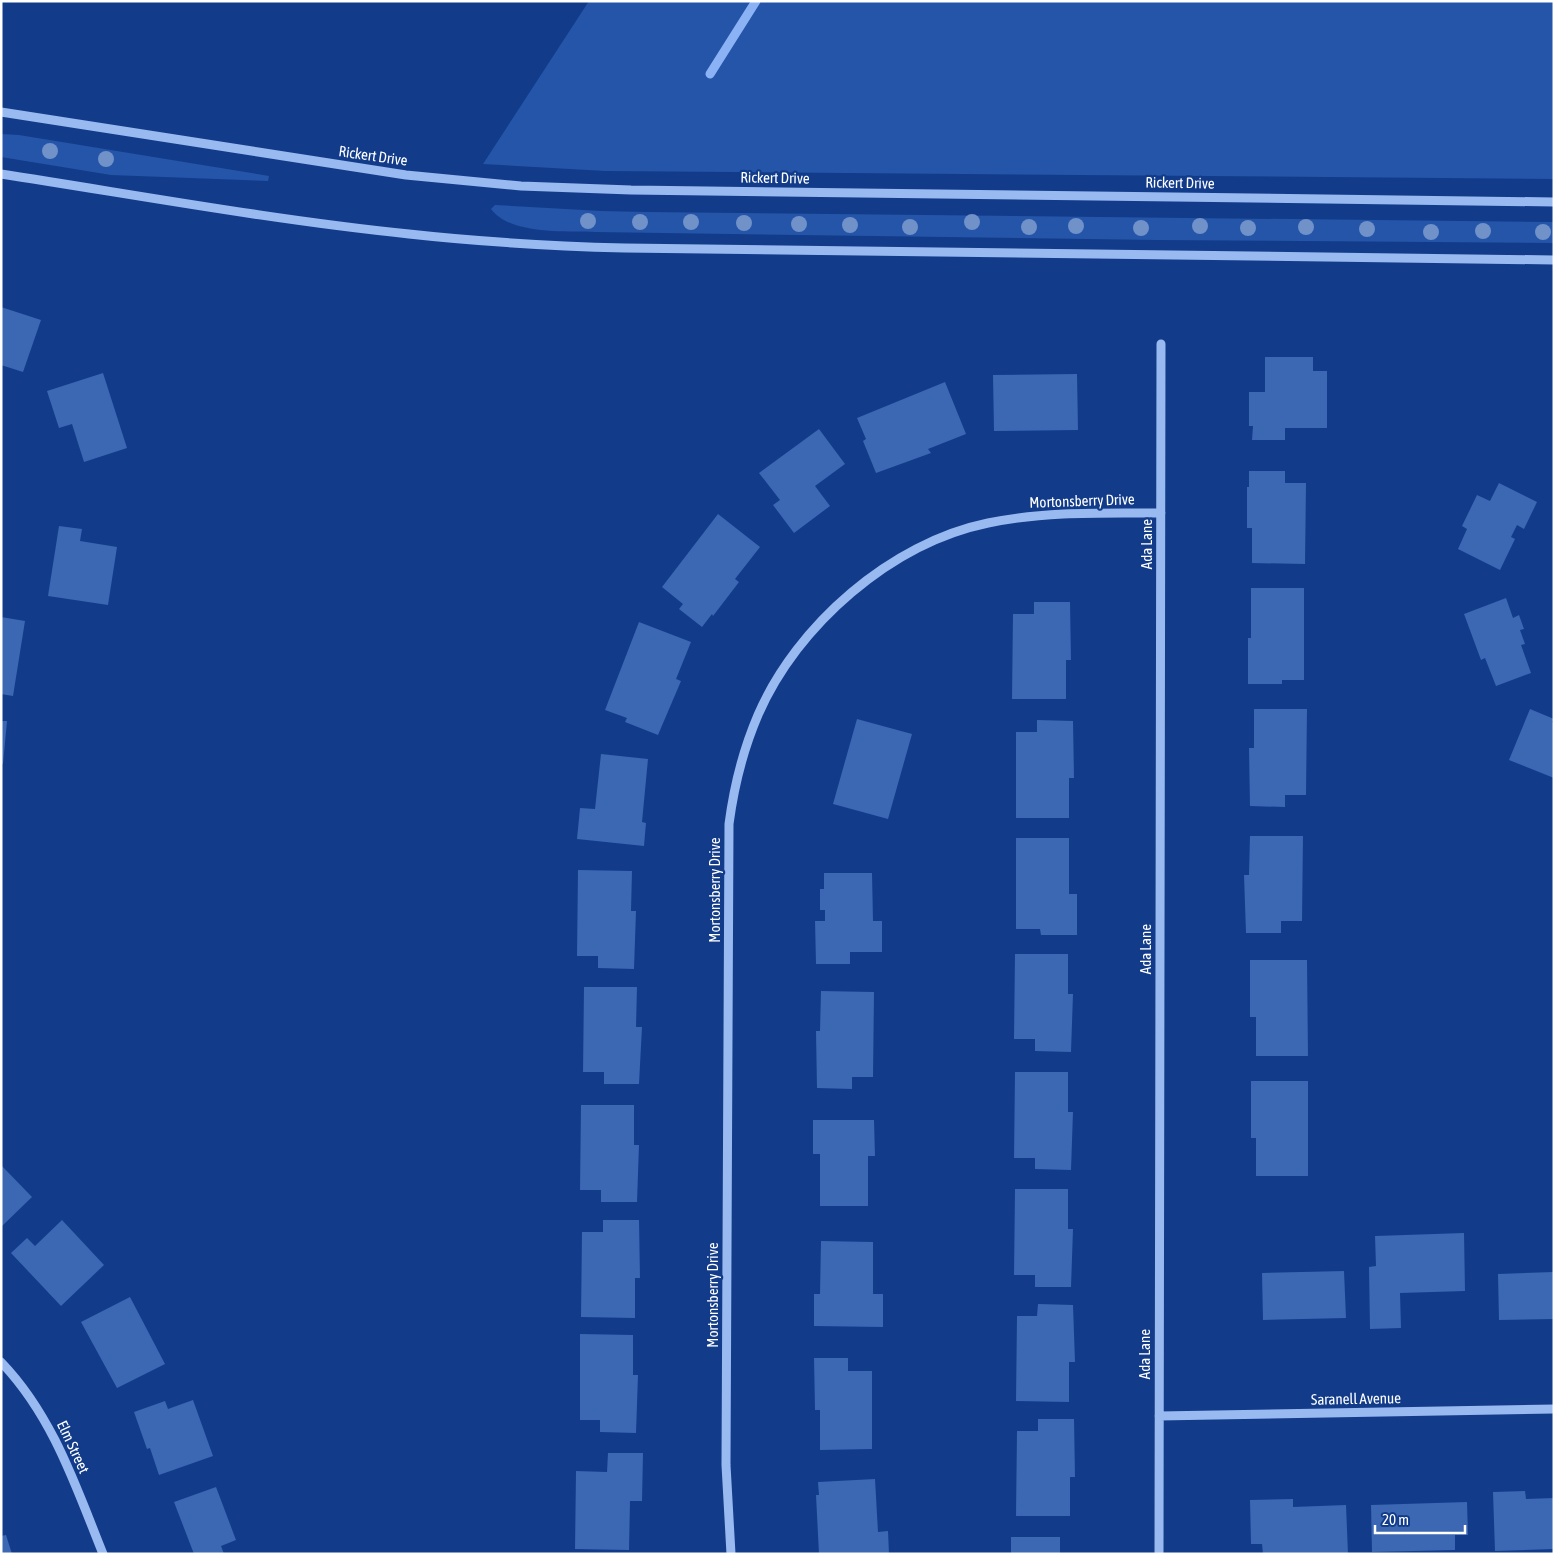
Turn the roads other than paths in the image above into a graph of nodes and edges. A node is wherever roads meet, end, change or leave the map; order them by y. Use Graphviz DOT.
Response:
graph roads {
  1 [pos="1,112"];
  2 [pos="1,174"];
  3 [pos="1554,202"];
  4 [pos="1554,260"];
  5 [pos="1161,344"];
  6 [pos="1161,513"];
  7 [pos="1,1362"];
  8 [pos="1554,1409"];
  9 [pos="1159,1416"];
  10 [pos="103,1554"];
  11 [pos="731,1554"];
  12 [pos="1159,1554"];
  1 -- 3 [label="street, Rickert Drive"];
  2 -- 4 [label="street"];
  5 -- 6 [label="street, Ada Lane"];
  6 -- 9 [label="street, Ada Lane"];
  6 -- 11 [label="street, Mortonsberry Drive"];
  7 -- 10 [label="street, Elm Street"];
  8 -- 9 [label="street, Saranell Avenue"];
  9 -- 12 [label="street, Ada Lane"];
}
